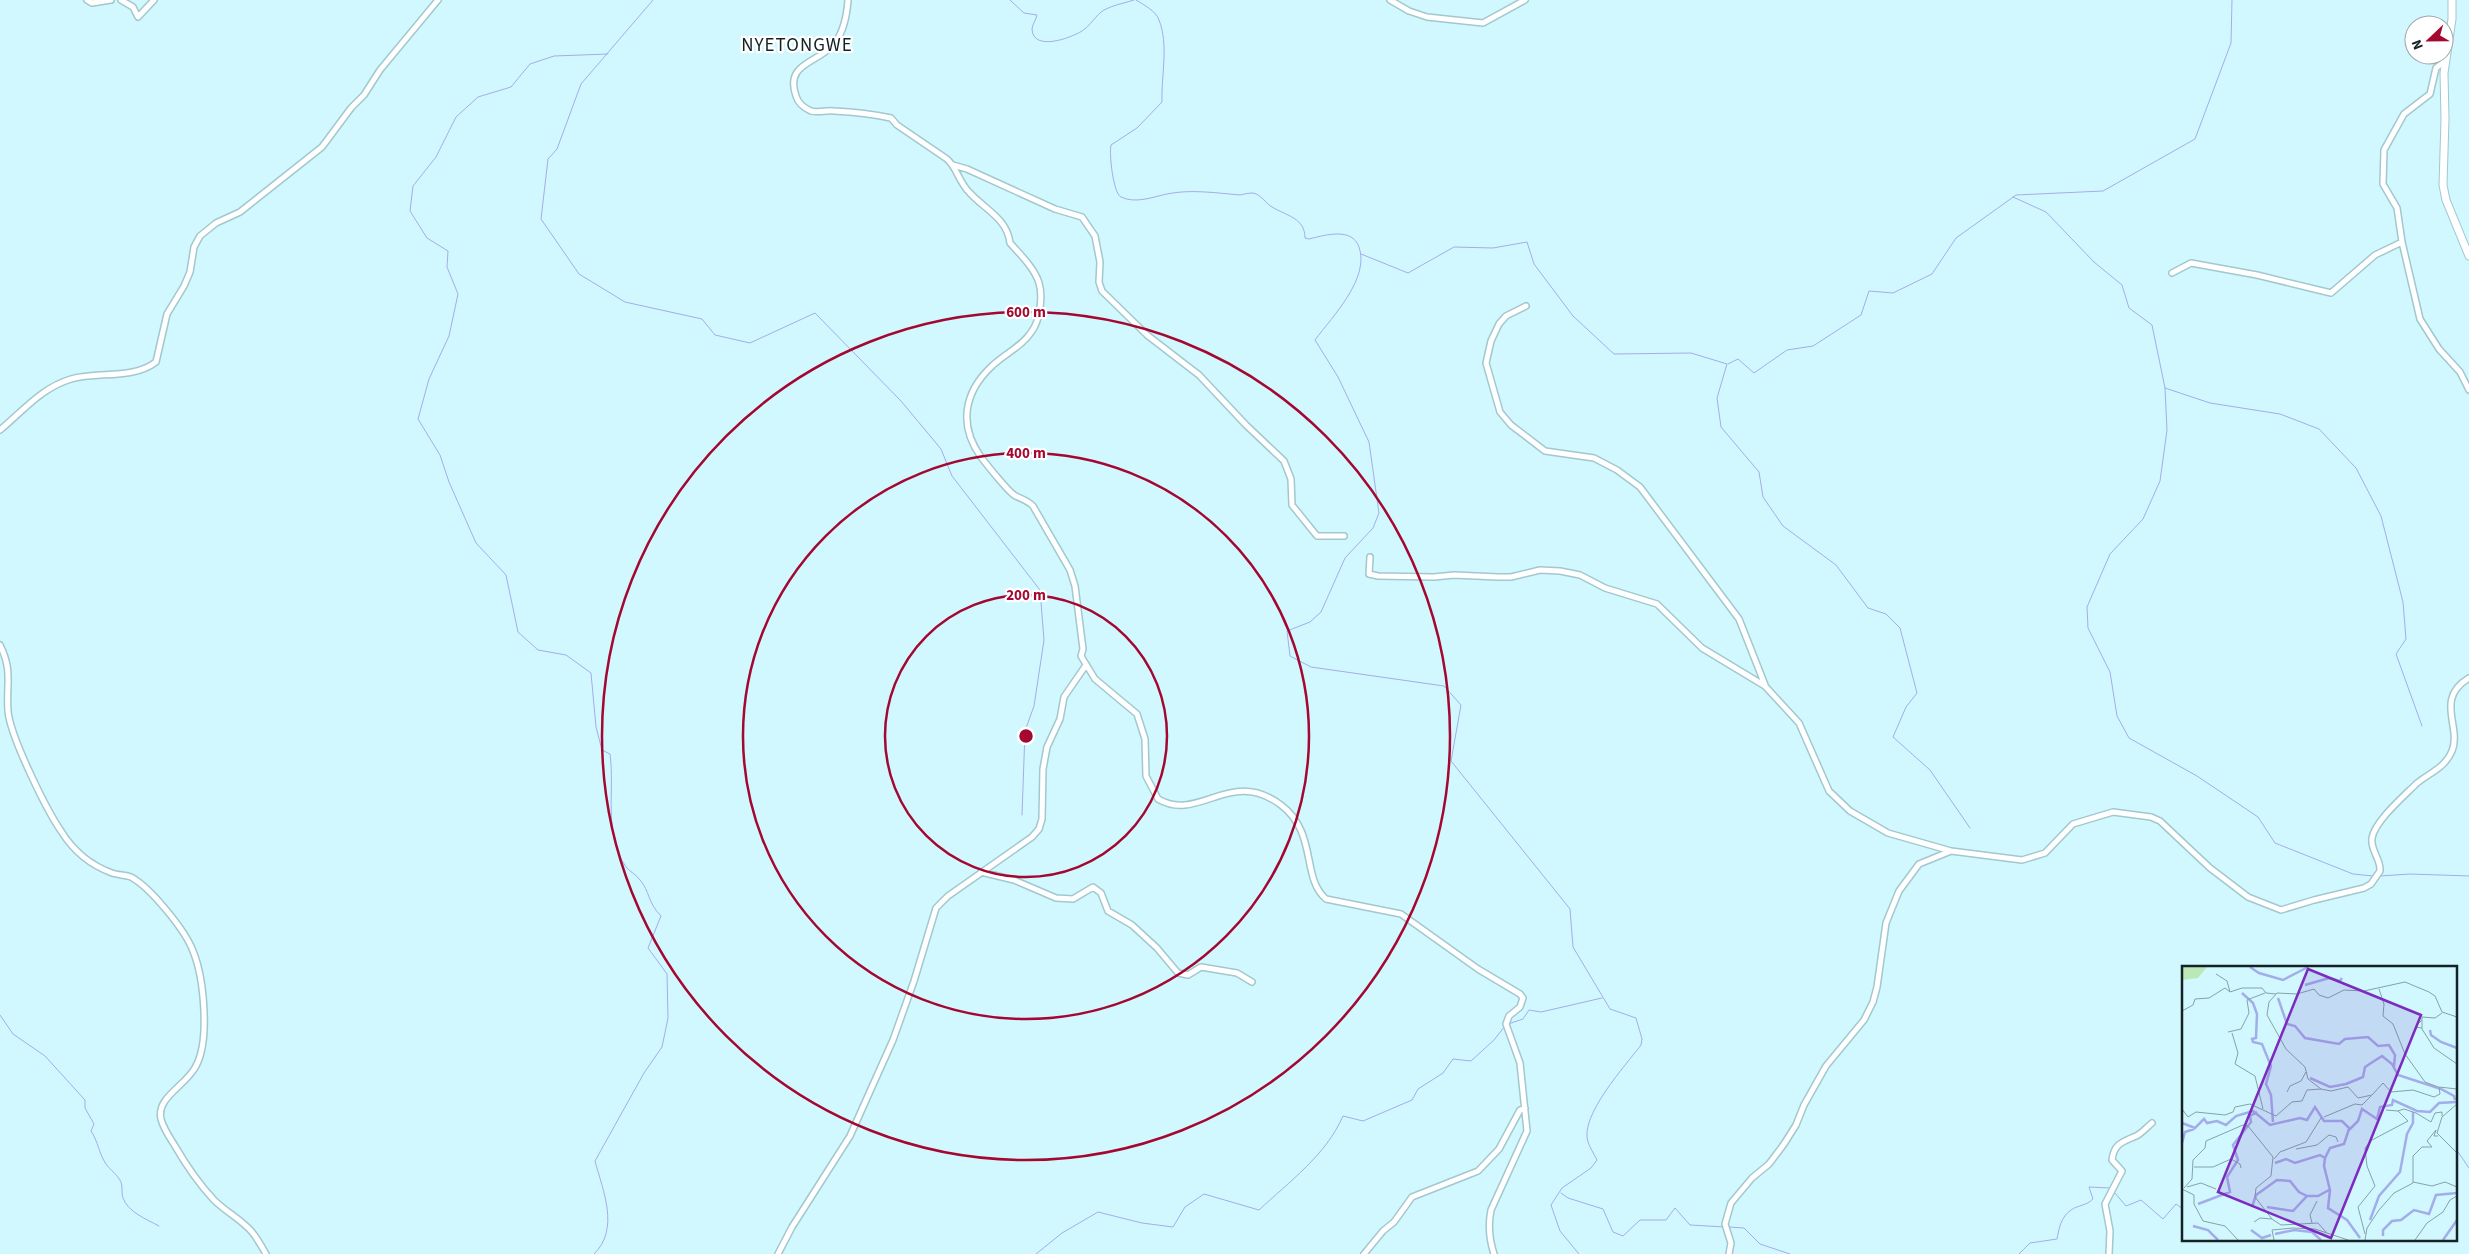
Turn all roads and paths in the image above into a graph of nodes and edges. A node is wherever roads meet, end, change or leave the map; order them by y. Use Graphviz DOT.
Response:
graph roads {
  1 [pos="87,0"];
  2 [pos="111,0"];
  3 [pos="121,0"];
  4 [pos="154,0"];
  5 [pos="438,0"];
  6 [pos="848,0"];
  7 [pos="1390,0"];
  8 [pos="1525,0"];
  9 [pos="2452,0"];
  10 [pos="2452,15"];
  11 [pos="2440,65"];
  12 [pos="2445,65"];
  13 [pos="953,164"];
  14 [pos="2402,242"];
  15 [pos="2469,256"];
  16 [pos="2172,273"];
  17 [pos="1526,306"];
  18 [pos="2469,390"];
  19 [pos="0,430"];
  20 [pos="1344,536"];
  21 [pos="1370,557"];
  22 [pos="0,645"];
  23 [pos="1086,665"];
  24 [pos="2469,678"];
  25 [pos="1765,686"];
  26 [pos="1951,851"];
  27 [pos="981,872"];
  28 [pos="1252,982"];
  29 [pos="1525,1108"];
  30 [pos="2152,1123"];
  31 [pos="266,1254"];
  32 [pos="778,1254"];
  33 [pos="1364,1254"];
  34 [pos="1494,1254"];
  35 [pos="1729,1254"];
  36 [pos="2109,1254"];
  1 -- 2 [label="street"];
  3 -- 4 [label="street"];
  5 -- 19 [label="street"];
  6 -- 13 [label="street"];
  7 -- 8 [label="street"];
  9 -- 10 [label="main road"];
  11 -- 14 [label="street"];
  12 -- 15 [label="main road"];
  13 -- 20 [label="street"];
  13 -- 23 [label="street"];
  14 -- 16 [label="street"];
  14 -- 18 [label="street"];
  17 -- 25 [label="street"];
  21 -- 25 [label="street"];
  22 -- 31 [label="street"];
  23 -- 27 [label="street"];
  23 -- 29 [label="street"];
  24 -- 26 [label="street"];
  25 -- 26 [label="street"];
  26 -- 35 [label="street"];
  27 -- 28 [label="street"];
  27 -- 32 [label="street"];
  29 -- 33 [label="street"];
  29 -- 34 [label="street"];
  30 -- 36 [label="street"];
}
